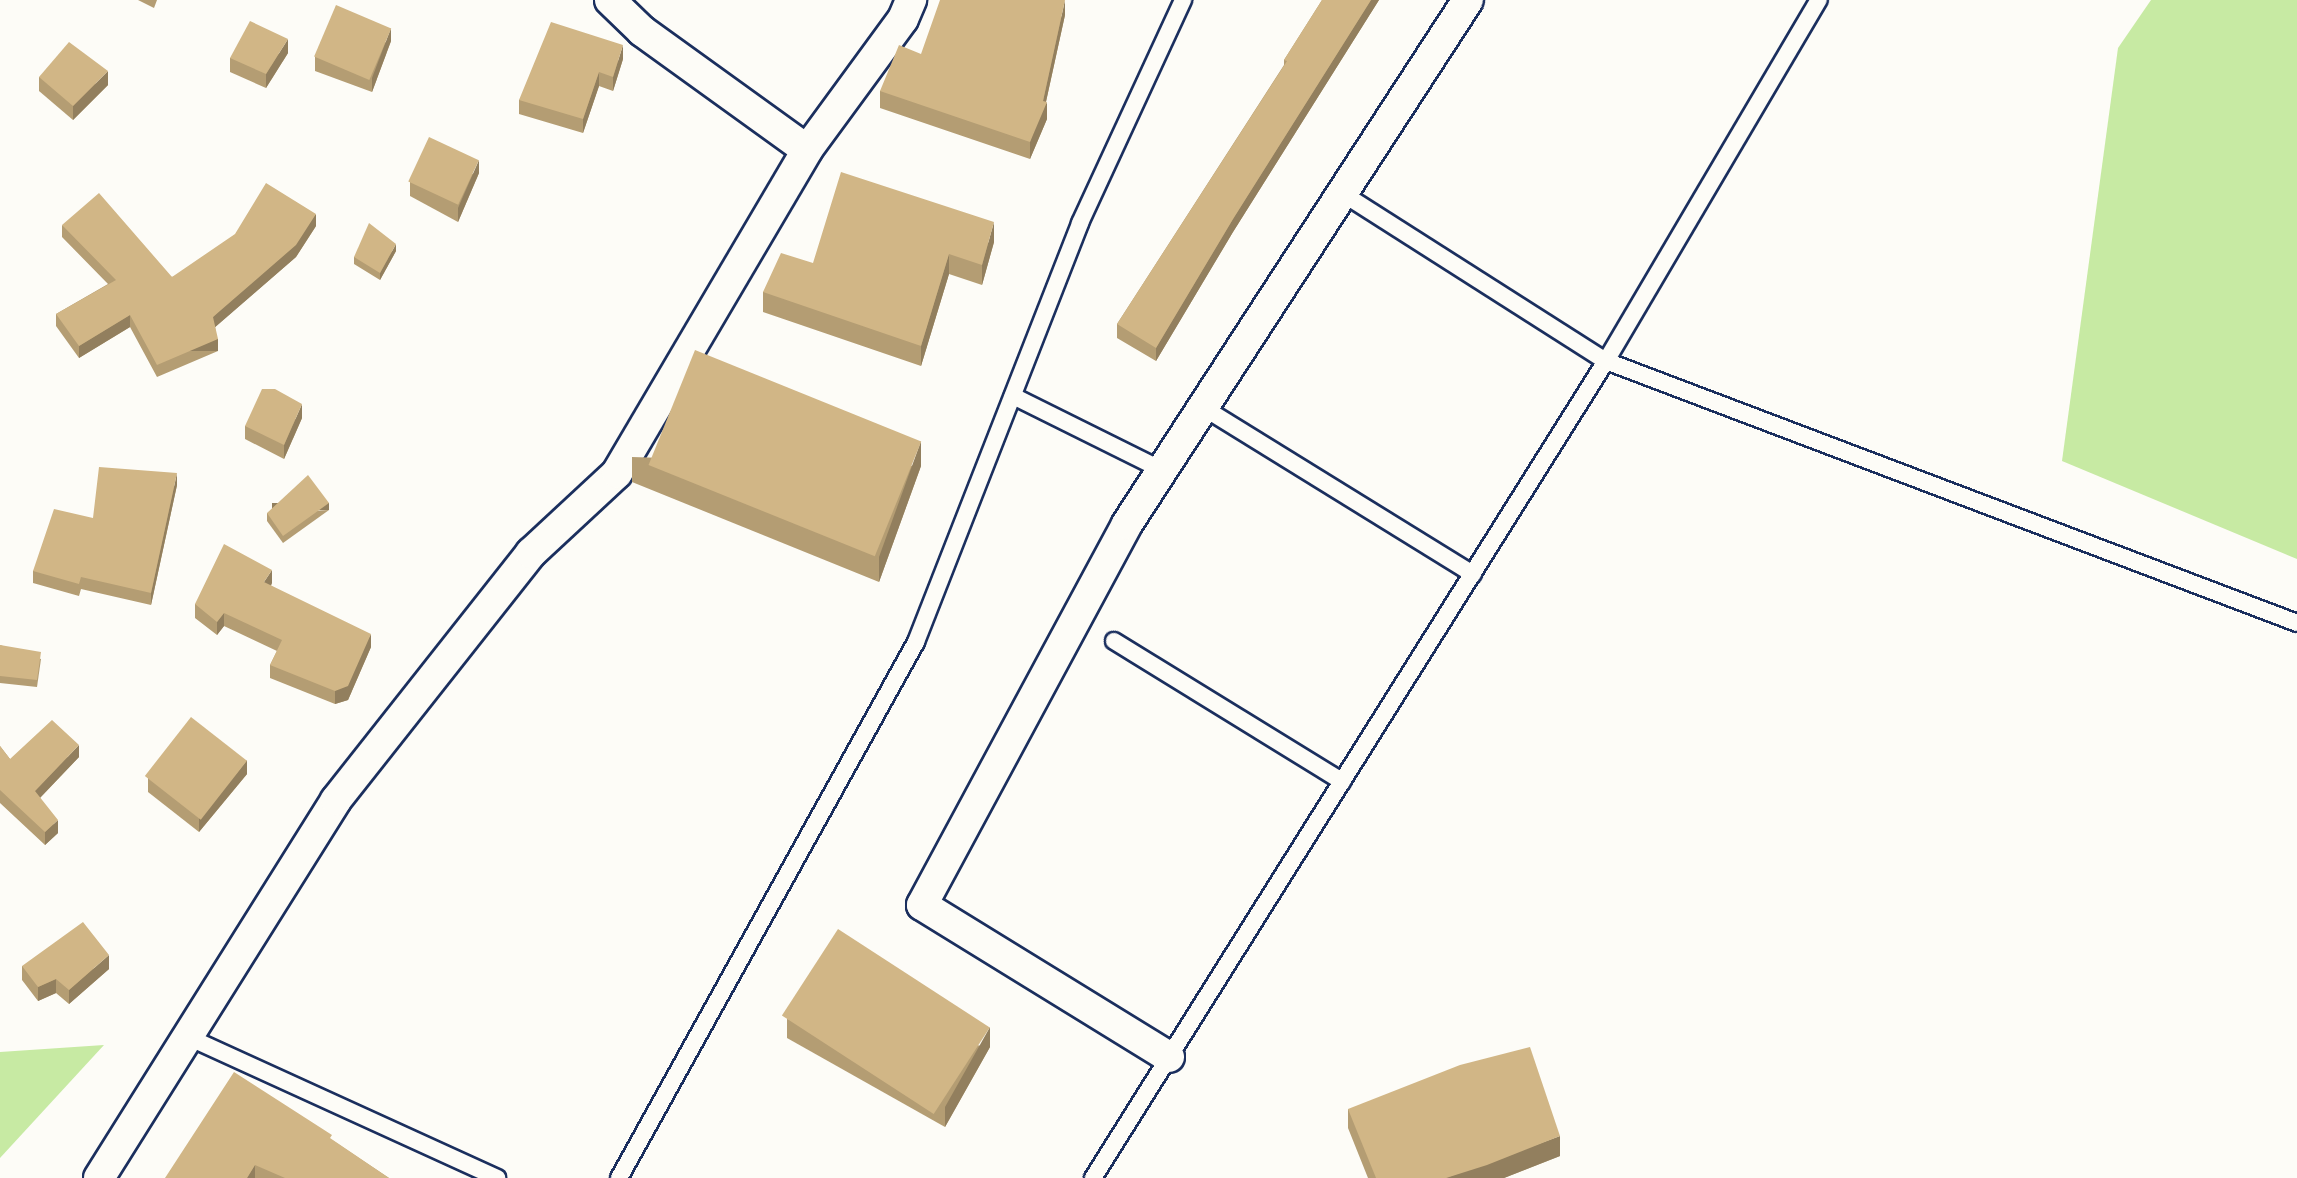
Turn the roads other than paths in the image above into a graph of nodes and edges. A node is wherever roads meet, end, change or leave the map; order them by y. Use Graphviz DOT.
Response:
graph roads {
  1 [pos="610,0"];
  2 [pos="911,0"];
  3 [pos="1183,0"];
  4 [pos="1468,0"];
  5 [pos="1819,0"];
  6 [pos="807,150"];
  7 [pos="1342,193"];
  8 [pos="1606,361"];
  9 [pos="1013,396"];
  10 [pos="1204,408"];
  11 [pos="1162,470"];
  12 [pos="1473,574"];
  13 [pos="2297,623"];
  14 [pos="1114,641"];
  15 [pos="1342,781"];
  16 [pos="188,1037"];
  17 [pos="1169,1057"];
  18 [pos="99,1178"];
  19 [pos="497,1178"];
  20 [pos="619,1178"];
  21 [pos="1093,1178"];
  1 -- 6 [label="street"];
  2 -- 6 [label="street"];
  3 -- 9 [label="lane"];
  4 -- 7 [label="street"];
  5 -- 8 [label="lane"];
  6 -- 16 [label="street"];
  7 -- 8 [label="lane"];
  7 -- 10 [label="street"];
  8 -- 12 [label="lane"];
  8 -- 13 [label="lane"];
  9 -- 11 [label="lane"];
  9 -- 20 [label="lane"];
  10 -- 11 [label="street"];
  10 -- 12 [label="lane"];
  11 -- 17 [label="street"];
  12 -- 15 [label="lane"];
  14 -- 15 [label="lane"];
  15 -- 17 [label="lane"];
  16 -- 18 [label="street"];
  16 -- 19 [label="lane"];
  17 -- 21 [label="lane"];
}
